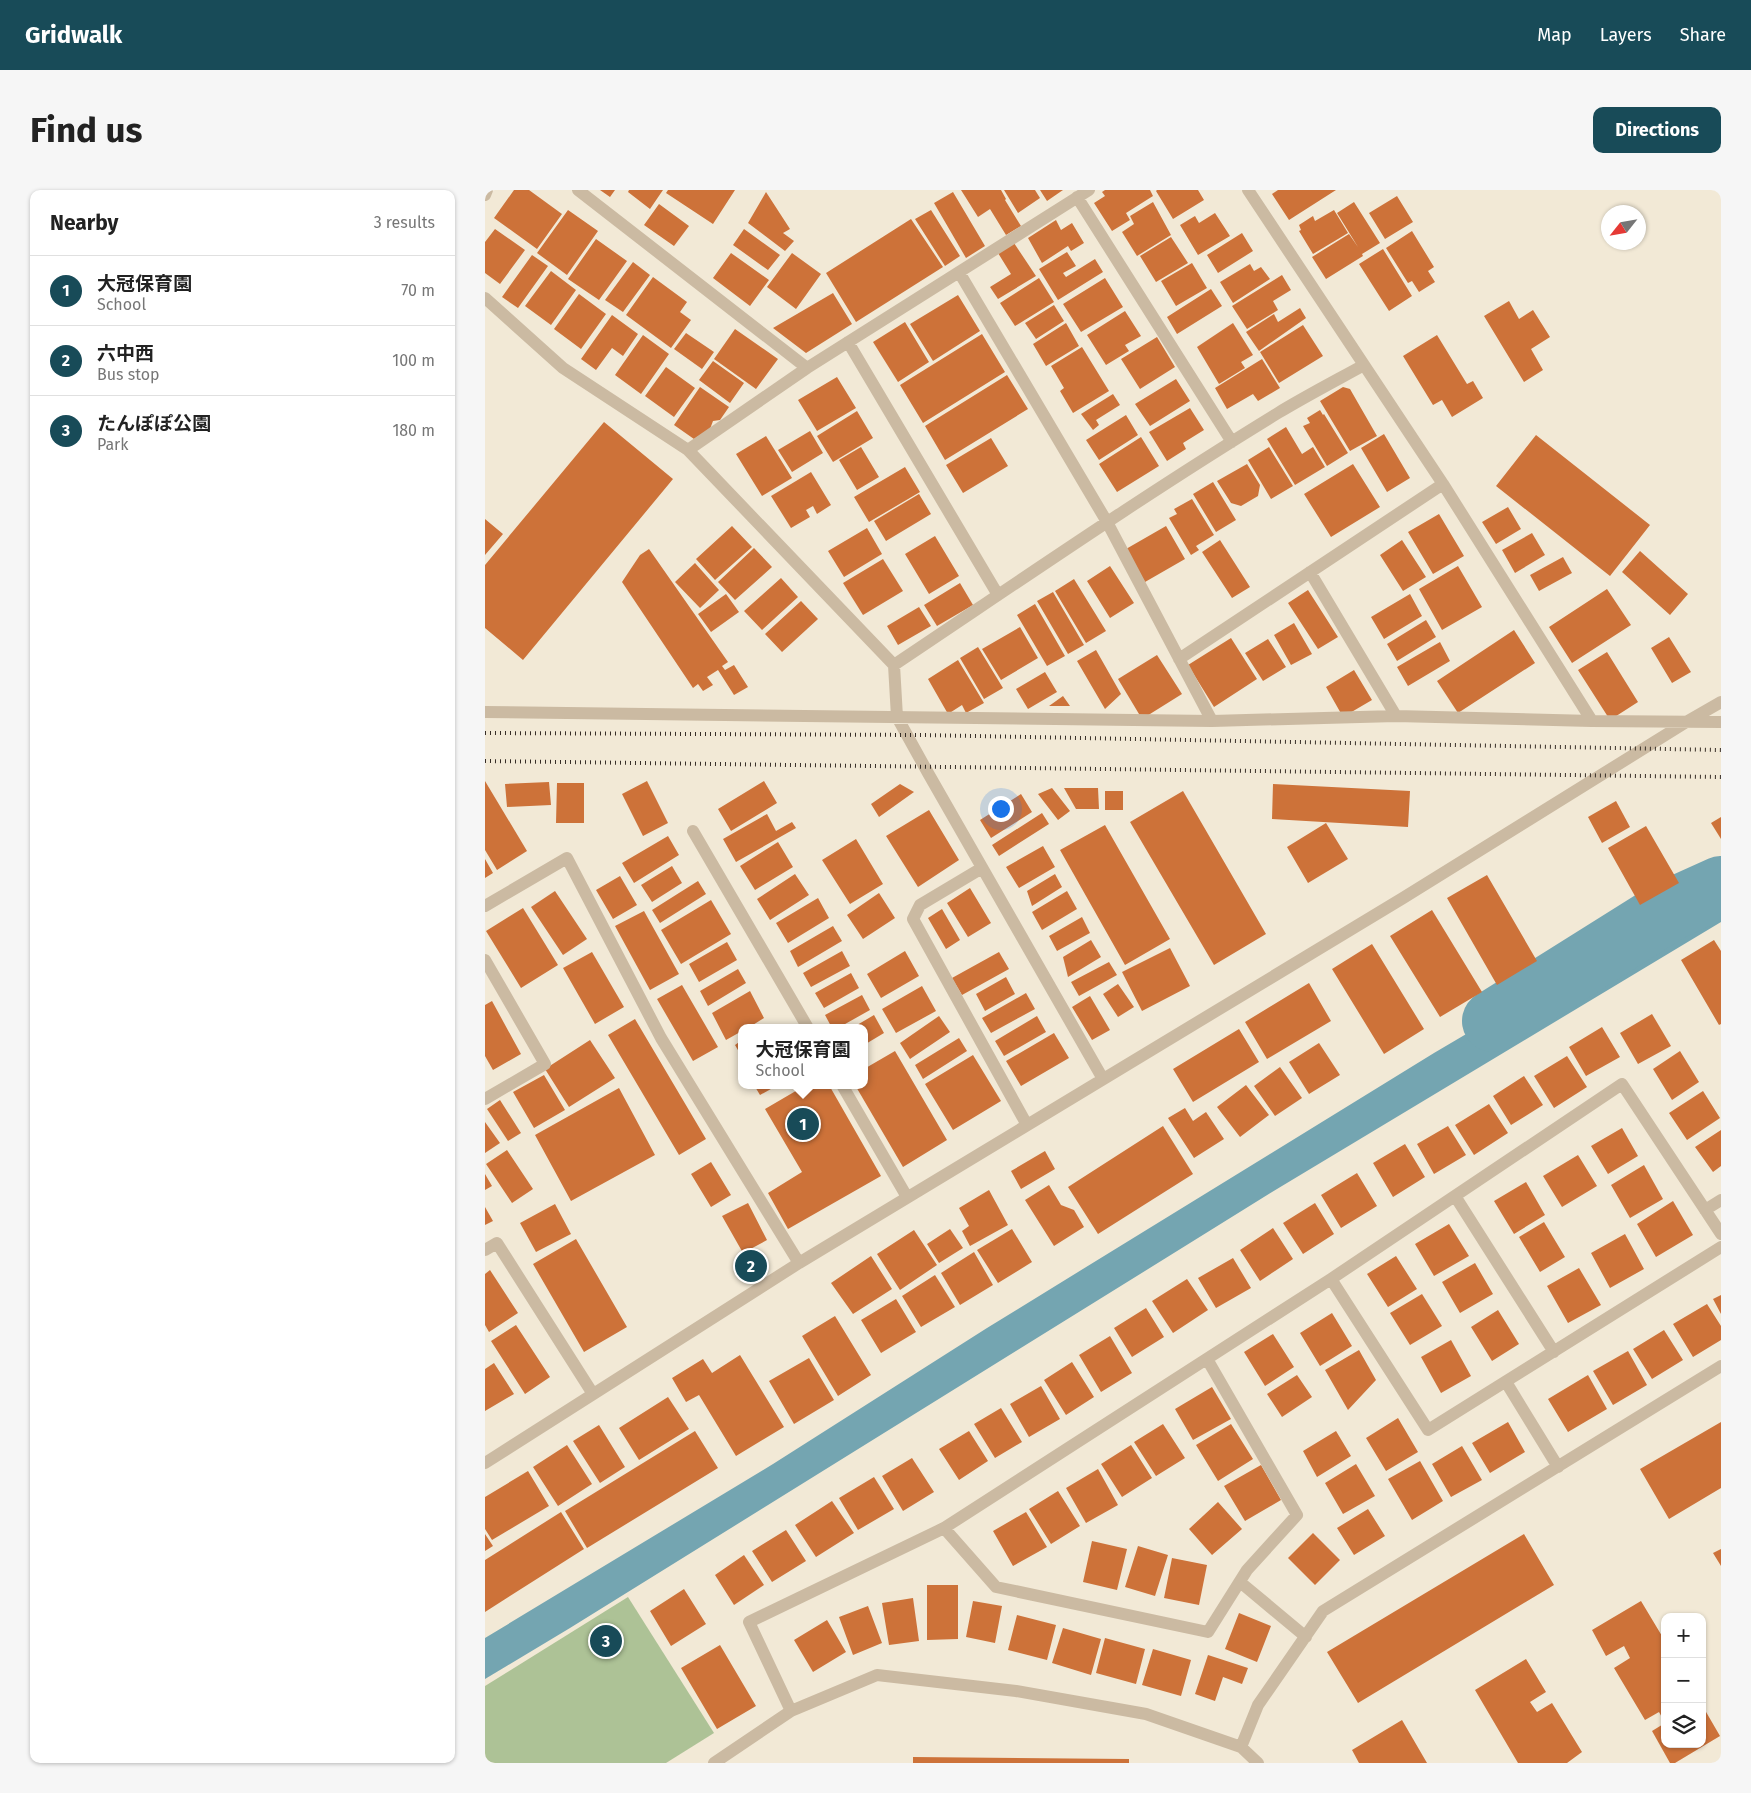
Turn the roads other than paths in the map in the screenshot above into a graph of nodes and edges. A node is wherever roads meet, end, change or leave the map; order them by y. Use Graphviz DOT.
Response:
graph roads {
  1 [pos="487,190"];
  2 [pos="578,190"];
  3 [pos="1089,190"];
  4 [pos="1248,190"];
  5 [pos="485,195"];
  6 [pos="1077,197"];
  7 [pos="959,272"];
  8 [pos="485,298"];
  9 [pos="848,342"];
  10 [pos="1364,365"];
  11 [pos="807,368"];
  12 [pos="1233,442"];
  13 [pos="688,450"];
  14 [pos="1443,484"];
  15 [pos="1107,522"];
  16 [pos="1310,572"];
  17 [pos="998,595"];
  18 [pos="1179,659"];
  19 [pos="894,665"];
  20 [pos="1721,702"];
  21 [pos="485,712"];
  22 [pos="1396,716"];
  23 [pos="897,717"];
  24 [pos="1212,721"];
  25 [pos="1592,721"];
  26 [pos="1688,721"];
  27 [pos="1721,722"];
  28 [pos="693,831"];
  29 [pos="983,868"];
  30 [pos="485,906"];
  31 [pos="485,960"];
  32 [pos="806,1024"];
  33 [pos="1103,1079"];
  34 [pos="844,1089"];
  35 [pos="485,1099"];
  36 [pos="1027,1125"];
  37 [pos="1455,1196"];
  38 [pos="907,1197"];
  39 [pos="1721,1200"];
  40 [pos="1705,1210"];
  41 [pos="1721,1234"];
  42 [pos="1721,1247"];
  43 [pos="485,1250"];
  44 [pos="799,1263"];
  45 [pos="1331,1279"];
  46 [pos="1554,1352"];
  47 [pos="1207,1359"];
  48 [pos="1721,1366"];
  49 [pos="1506,1382"];
  50 [pos="593,1394"];
  51 [pos="485,1463"];
  52 [pos="1558,1467"];
  53 [pos="945,1528"];
  54 [pos="1240,1582"];
  55 [pos="1306,1637"];
  56 [pos="791,1711"];
  57 [pos="1241,1747"];
  58 [pos="714,1763"];
  59 [pos="1257,1763"];
  1 -- 5 [label="street"];
  2 -- 11 [label="street"];
  3 -- 6 [label="street"];
  4 -- 10 [label="street"];
  6 -- 7 [label="street"];
  6 -- 12 [label="street"];
  7 -- 9 [label="street"];
  7 -- 15 [label="street"];
  8 -- 13 [label="street"];
  9 -- 11 [label="street"];
  9 -- 17 [label="street"];
  10 -- 12 [label="street"];
  10 -- 14 [label="street"];
  11 -- 13 [label="street"];
  12 -- 15 [label="street"];
  13 -- 19 [label="street"];
  14 -- 16 [label="street"];
  14 -- 25 [label="street"];
  15 -- 17 [label="street"];
  15 -- 18 [label="street"];
  16 -- 18 [label="street"];
  16 -- 22 [label="street"];
  17 -- 19 [label="street"];
  18 -- 24 [label="street"];
  19 -- 23 [label="street"];
  20 -- 26 [label="street"];
  21 -- 23 [label="street"];
  22 -- 24 [label="street"];
  22 -- 25 [label="street"];
  23 -- 24 [label="street"];
  23 -- 29 [label="street"];
  25 -- 26 [label="street"];
  26 -- 27 [label="street"];
  26 -- 33 [label="street"];
  28 -- 32 [label="street"];
  29 -- 33 [label="street"];
  29 -- 36 [label="street"];
  30 -- 44 [label="street"];
  31 -- 35 [label="street"];
  33 -- 36 [label="street"];
  34 -- 38 [label="street"];
  36 -- 38 [label="street"];
  37 -- 40 [label="street"];
  37 -- 45 [label="street"];
  37 -- 46 [label="street"];
  38 -- 44 [label="street"];
  39 -- 40 [label="street"];
  40 -- 41 [label="street"];
  42 -- 46 [label="street"];
  43 -- 50 [label="street"];
  44 -- 50 [label="street"];
  45 -- 47 [label="street"];
  45 -- 49 [label="street"];
  46 -- 49 [label="street"];
  47 -- 53 [label="street"];
  47 -- 54 [label="street"];
  48 -- 52 [label="street"];
  49 -- 52 [label="street"];
  50 -- 51 [label="street"];
  52 -- 55 [label="street"];
  53 -- 54 [label="street"];
  53 -- 56 [label="street"];
  54 -- 55 [label="street"];
  55 -- 57 [label="street"];
  56 -- 57 [label="street"];
  56 -- 58 [label="street"];
  57 -- 59 [label="street"];
}
